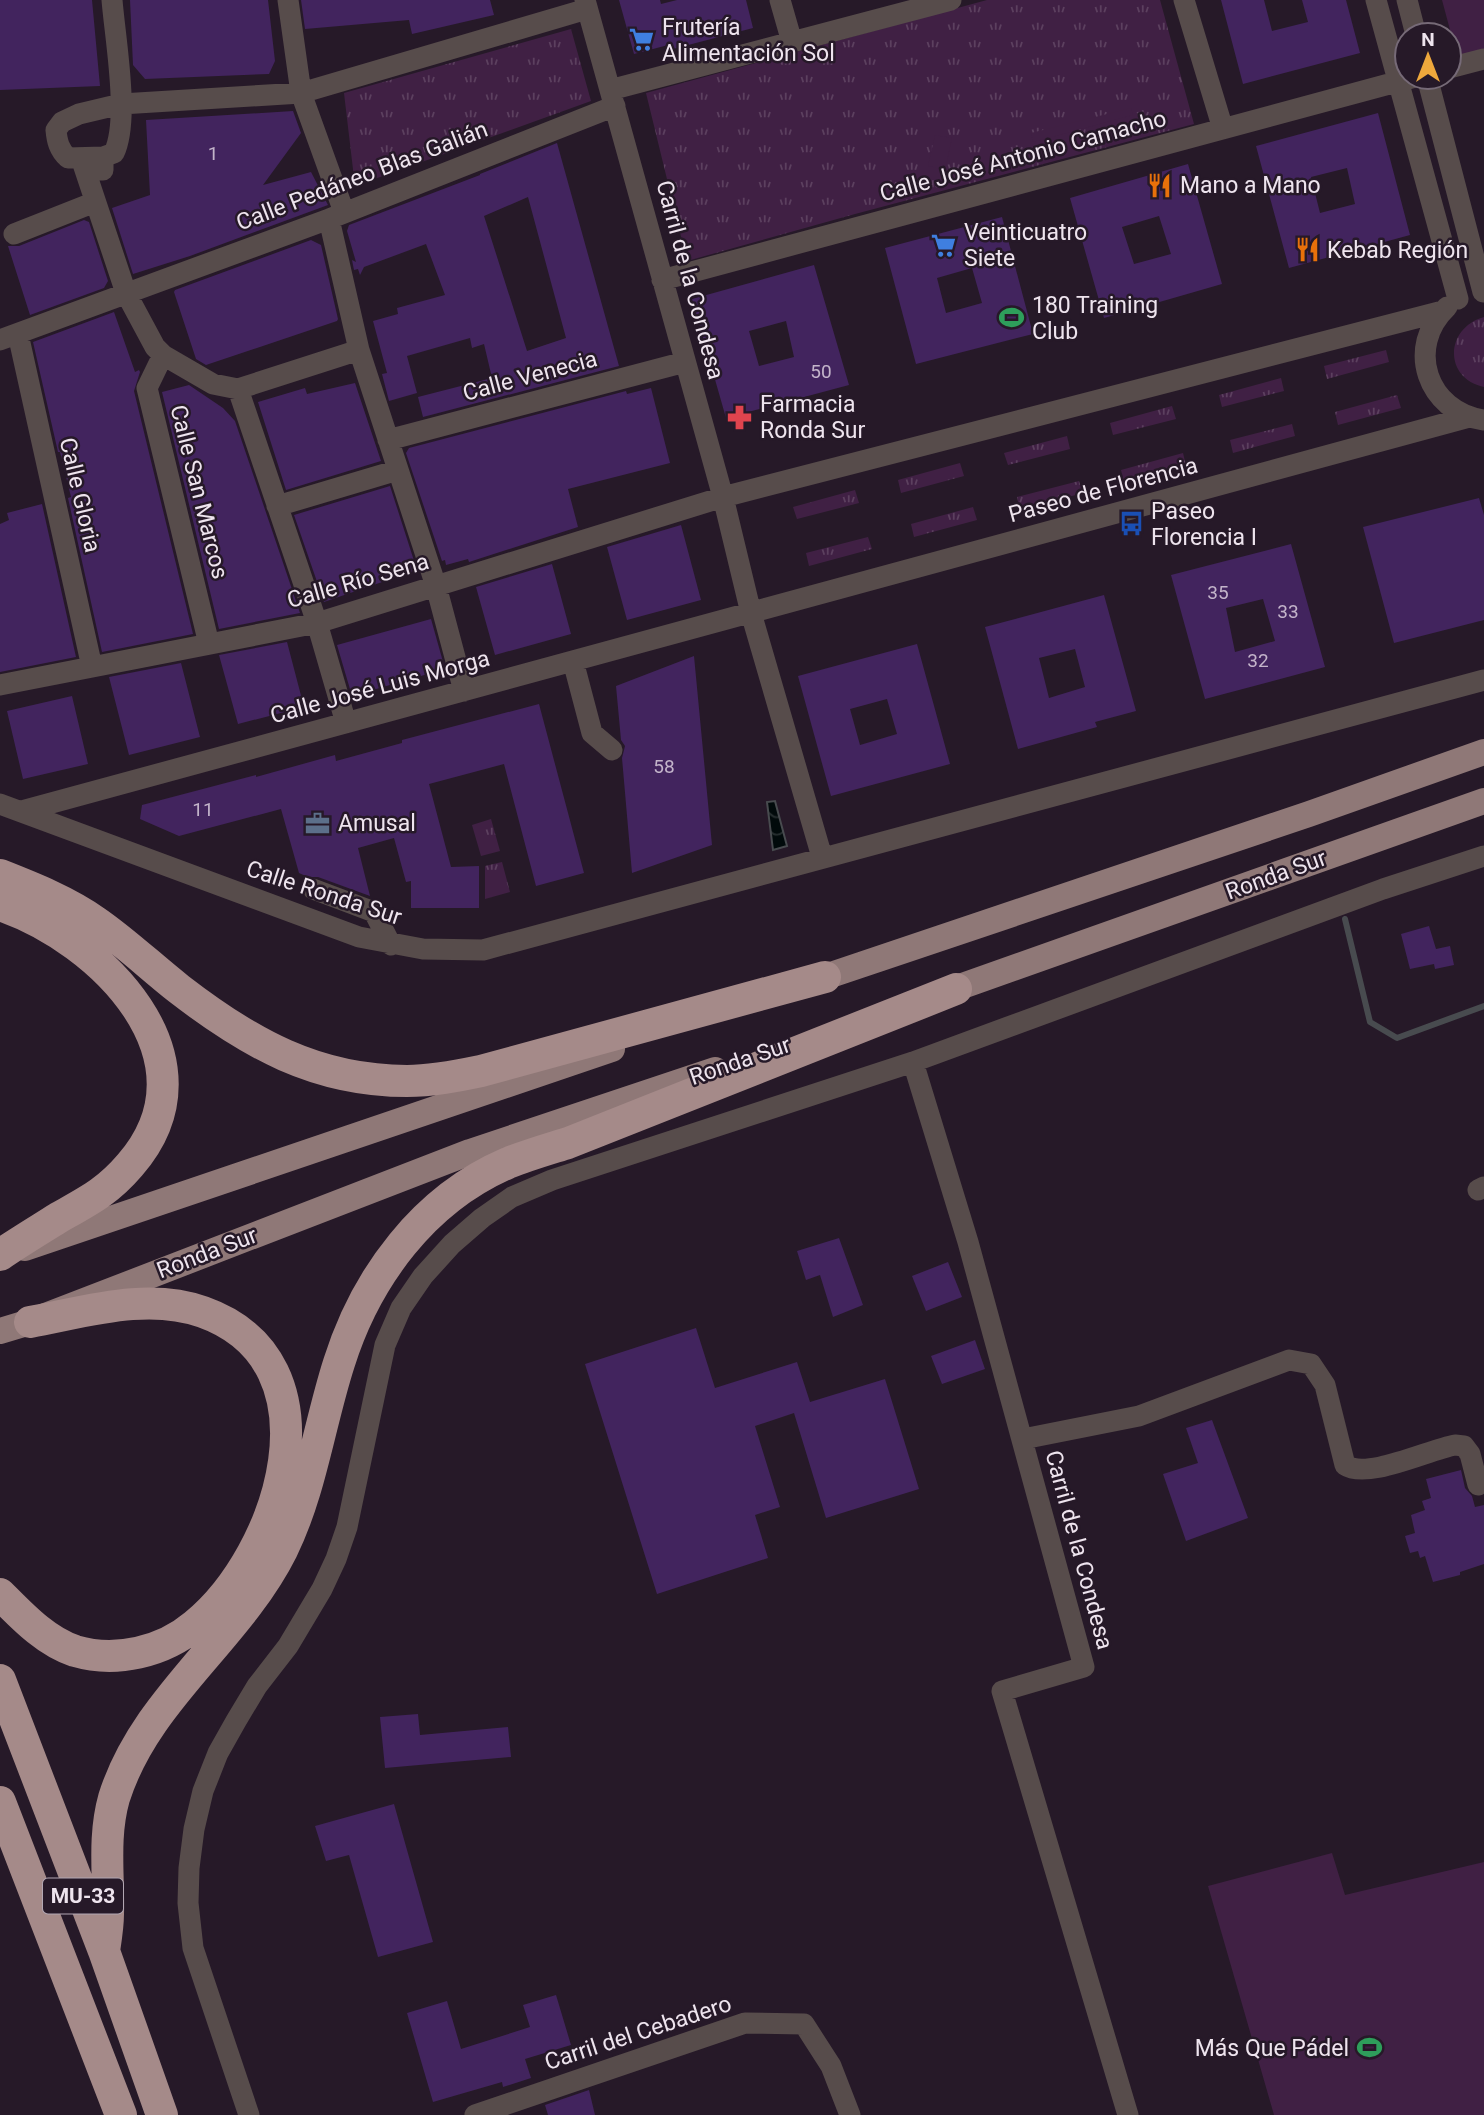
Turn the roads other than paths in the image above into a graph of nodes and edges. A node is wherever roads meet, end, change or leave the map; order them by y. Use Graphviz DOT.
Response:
graph roads {
  1 [pos="112,0"];
  2 [pos="288,0"];
  3 [pos="780,0"];
  4 [pos="951,0"];
  5 [pos="1185,0"];
  6 [pos="1376,0"];
  7 [pos="1407,0"];
  8 [pos="586,4"];
  9 [pos="1412,21"];
  10 [pos="792,42"];
  11 [pos="1393,45"];
  12 [pos="1484,59"];
  13 [pos="1463,64"];
  14 [pos="1393,83"];
  15 [pos="1408,91"];
  16 [pos="1431,91"];
  17 [pos="301,93"];
  18 [pos="613,98"];
  19 [pos="121,104"];
  20 [pos="1223,129"];
  21 [pos="103,157"];
  22 [pos="81,158"];
  23 [pos="95,202"];
  24 [pos="337,216"];
  25 [pos="14,234"];
  26 [pos="662,281"];
  27 [pos="1484,292"];
  28 [pos="126,293"];
  29 [pos="1451,305"];
  30 [pos="9,337"];
  31 [pos="359,350"];
  32 [pos="163,355"];
  33 [pos="685,362"];
  34 [pos="238,390"];
  35 [pos="1477,419"];
  36 [pos="388,440"];
  37 [pos="398,470"];
  38 [pos="723,497"];
  39 [pos="277,506"];
  40 [pos="436,586"];
  41 [pos="751,613"];
  42 [pos="317,623"];
  43 [pos="209,644"];
  44 [pos="573,661"];
  45 [pos="92,667"];
  46 [pos="1484,680"];
  47 [pos="0,685"];
  48 [pos="464,691"];
  49 [pos="346,723"];
  50 [pos="612,750"];
  51 [pos="1484,752"];
  52 [pos="1484,801"];
  53 [pos="0,804"];
  54 [pos="22,811"];
  55 [pos="1484,856"];
  56 [pos="822,857"];
  57 [pos="0,875"];
  58 [pos="313,889"];
  59 [pos="0,905"];
  60 [pos="391,945"];
  61 [pos="825,977"];
  62 [pos="956,989"];
  63 [pos="913,1062"];
  64 [pos="0,1256"];
  65 [pos="30,1322"];
  66 [pos="0,1331"];
  67 [pos="1023,1439"];
  68 [pos="1478,1485"];
  69 [pos="0,1594"];
  70 [pos="0,1680"];
  71 [pos="0,1802"];
  72 [pos="0,1835"];
  73 [pos="22,1860"];
  74 [pos="104,1951"];
  75 [pos="121,2115"];
  76 [pos="162,2115"];
  77 [pos="249,2115"];
  78 [pos="475,2115"];
  79 [pos="850,2115"];
  80 [pos="1128,2115"];
  1 -- 19 [label="street"];
  2 -- 17 [label="street"];
  3 -- 10 [label="street"];
  4 -- 10 [label="street, Calle Pedáneo Blas Galián"];
  5 -- 20 [label="street"];
  6 -- 11 [label="street"];
  7 -- 9 [label="street"];
  8 -- 17 [label="street"];
  8 -- 18 [label="street, Carril de la Condesa"];
  10 -- 18 [label="street, Calle Pedáneo Blas Galián"];
  12 -- 13 [label="street"];
  14 -- 20 [label="street, Calle José Antonio Camacho"];
  15 -- 29 [label="street"];
  16 -- 27 [label="street"];
  17 -- 19 [label="street"];
  17 -- 24 [label="street"];
  18 -- 24 [label="street, Calle Pedáneo Blas Galián"];
  18 -- 26 [label="street, Carril de la Condesa"];
  19 -- 21 [label="street"];
  19 -- 22 [label="street"];
  20 -- 26 [label="street, Calle José Antonio Camacho"];
  21 -- 22 [label="street"];
  21 -- 23 [label="street"];
  22 -- 23 [label="street"];
  23 -- 25 [label="street"];
  23 -- 28 [label="street"];
  24 -- 28 [label="street, Calle Pedáneo Blas Galián"];
  24 -- 31 [label="street"];
  26 -- 33 [label="street, Carril de la Condesa"];
  27 -- 29 [label="street"];
  28 -- 30 [label="street, Calle Pedáneo Blas Galián"];
  28 -- 32 [label="street"];
  29 -- 35 [label="street"];
  29 -- 38 [label="street"];
  30 -- 45 [label="street, Calle Gloria"];
  31 -- 34 [label="street"];
  31 -- 36 [label="street"];
  32 -- 34 [label="street"];
  32 -- 43 [label="street, Calle San Marcos"];
  33 -- 36 [label="street, Calle Venecia"];
  33 -- 38 [label="street, Carril de la Condesa"];
  34 -- 39 [label="street"];
  35 -- 41 [label="street, Paseo de Florencia"];
  36 -- 37 [label="street"];
  37 -- 39 [label="street"];
  37 -- 40 [label="street"];
  38 -- 40 [label="street, Calle Río Sena"];
  38 -- 41 [label="street, Carril de la Condesa"];
  39 -- 42 [label="street"];
  40 -- 42 [label="street, Calle Río Sena"];
  40 -- 48 [label="street"];
  41 -- 44 [label="street, Calle José Luis Morga"];
  41 -- 56 [label="street, Carril de la Condesa"];
  42 -- 43 [label="street, Calle Río Sena"];
  42 -- 49 [label="street"];
  43 -- 45 [label="street, Calle Río Sena"];
  44 -- 48 [label="street, Calle José Luis Morga"];
  44 -- 50 [label="street"];
  45 -- 47 [label="street, Calle Río Sena"];
  46 -- 56 [label="street, Calle Ronda Sur"];
  48 -- 49 [label="street, Calle José Luis Morga"];
  49 -- 54 [label="street, Calle José Luis Morga"];
  51 -- 61 [label="main road, Ronda Sur"];
  52 -- 62 [label="main road, Ronda Sur"];
  53 -- 54 [label="street, Calle Ronda Sur"];
  54 -- 60 [label="street, Calle Ronda Sur"];
  55 -- 63 [label="street"];
  56 -- 60 [label="street, Calle Ronda Sur"];
  57 -- 61 [label="highway"];
  58 -- 60 [label="street"];
  59 -- 64 [label="highway"];
  61 -- 64 [label="main road, Ronda Sur"];
  62 -- 65 [label="main road, Ronda Sur"];
  62 -- 74 [label="highway"];
  63 -- 67 [label="street, Carril de la Condesa"];
  63 -- 77 [label="street"];
  65 -- 66 [label="main road, Ronda Sur"];
  65 -- 69 [label="highway"];
  67 -- 68 [label="street"];
  67 -- 80 [label="street, Carril de la Condesa"];
  70 -- 74 [label="highway, MU-33"];
  71 -- 73 [label="highway, MU-33"];
  72 -- 73 [label="highway"];
  73 -- 75 [label="highway, MU-33"];
  74 -- 76 [label="highway, MU-33"];
  78 -- 79 [label="street, Carril del Cebadero"];
}
